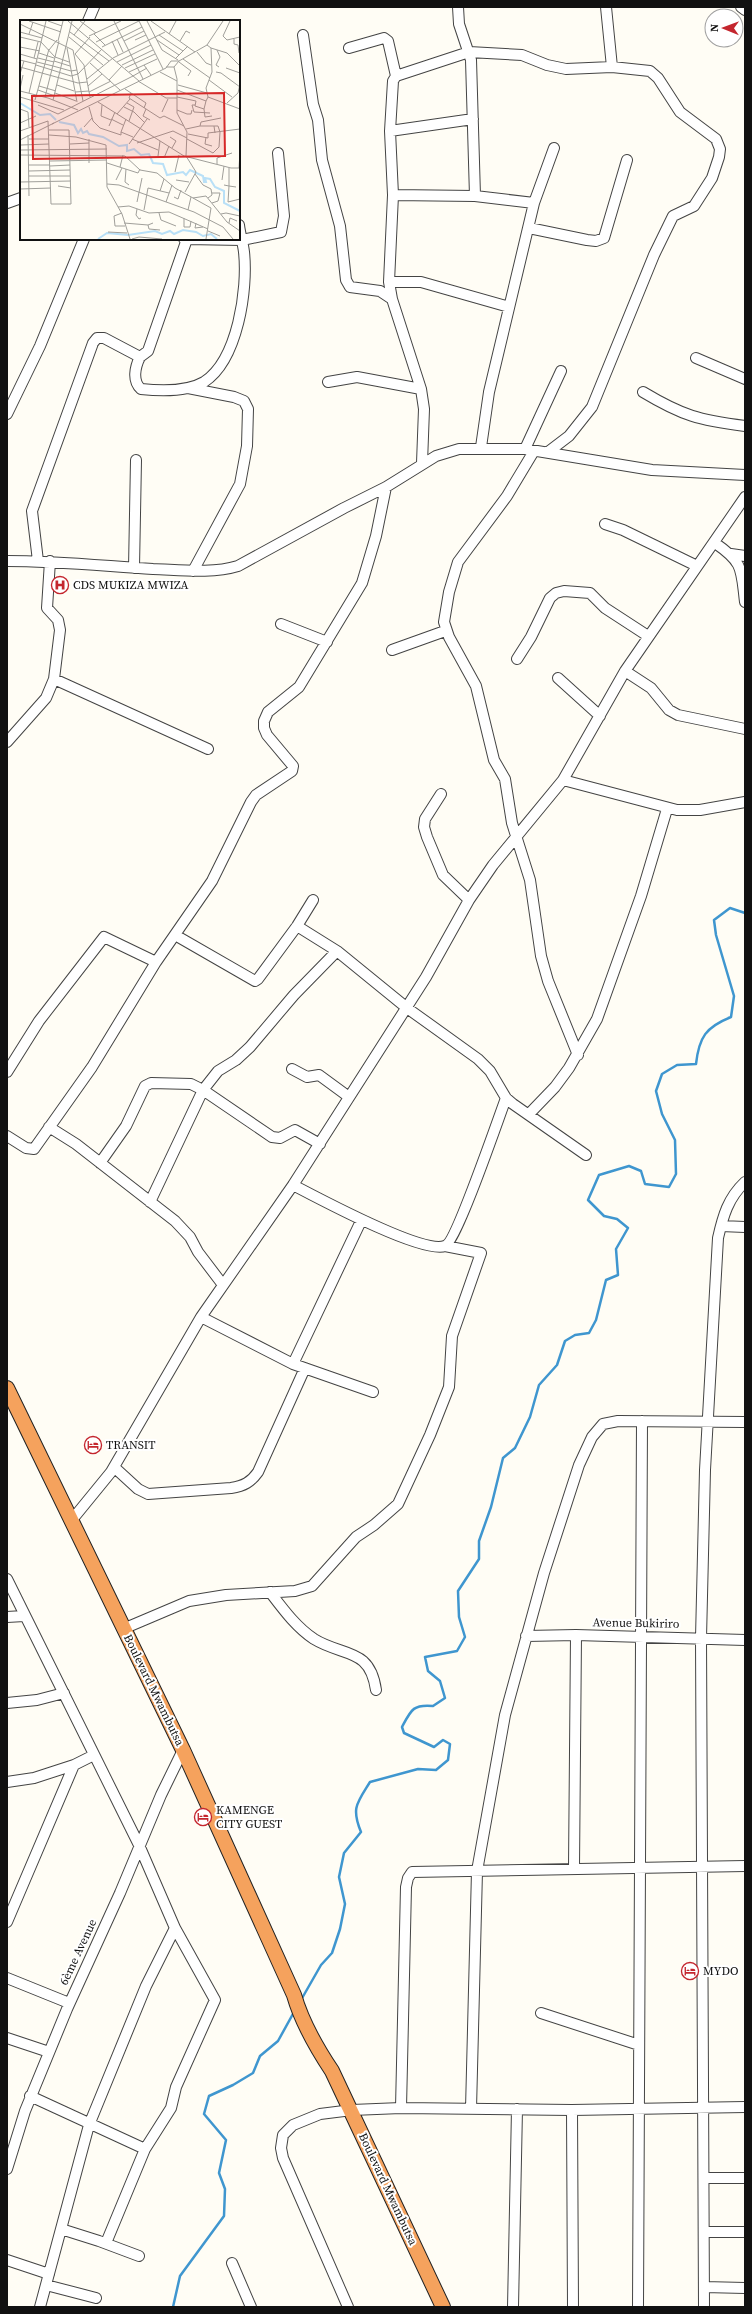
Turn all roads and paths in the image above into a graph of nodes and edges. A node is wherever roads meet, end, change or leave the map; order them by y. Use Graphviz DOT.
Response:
graph roads {
  1 [pos="94,7"];
  2 [pos="458,7"];
  3 [pos="606,7"];
  4 [pos="741,7"];
  5 [pos="745,10"];
  6 [pos="88,20"];
  7 [pos="303,36"];
  8 [pos="349,48"];
  9 [pos="469,52"];
  10 [pos="612,68"];
  11 [pos="396,76"];
  12 [pos="473,118"];
  13 [pos="390,131"];
  14 [pos="554,148"];
  15 [pos="278,153"];
  16 [pos="627,160"];
  17 [pos="393,195"];
  18 [pos="475,196"];
  19 [pos="20,198"];
  20 [pos="7,203"];
  21 [pos="534,203"];
  22 [pos="529,228"];
  23 [pos="240,230"];
  24 [pos="84,240"];
  25 [pos="187,240"];
  26 [pos="242,240"];
  27 [pos="389,282"];
  28 [pos="392,299"];
  29 [pos="509,307"];
  30 [pos="140,357"];
  31 [pos="696,358"];
  32 [pos="561,371"];
  33 [pos="745,379"];
  34 [pos="328,382"];
  35 [pos="188,388"];
  36 [pos="422,389"];
  37 [pos="643,392"];
  38 [pos="7,414"];
  39 [pos="745,426"];
  40 [pos="481,447"];
  41 [pos="530,450"];
  42 [pos="548,452"];
  43 [pos="136,460"];
  44 [pos="422,463"];
  45 [pos="745,475"];
  46 [pos="386,487"];
  47 [pos="745,497"];
  48 [pos="605,524"];
  49 [pos="715,543"];
  50 [pos="731,554"];
  51 [pos="745,556"];
  52 [pos="7,561"];
  53 [pos="38,561"];
  54 [pos="50,562"];
  55 [pos="697,566"];
  56 [pos="134,568"];
  57 [pos="193,571"];
  58 [pos="745,602"];
  59 [pos="281,624"];
  60 [pos="446,631"];
  61 [pos="648,636"];
  62 [pos="327,642"];
  63 [pos="392,650"];
  64 [pos="517,659"];
  65 [pos="625,671"];
  66 [pos="54,678"];
  67 [pos="558,678"];
  68 [pos="600,716"];
  69 [pos="745,729"];
  70 [pos="7,742"];
  71 [pos="208,749"];
  72 [pos="563,780"];
  73 [pos="441,794"];
  74 [pos="745,802"];
  75 [pos="667,809"];
  76 [pos="516,836"];
  77 [pos="313,900"];
  78 [pos="470,900"];
  79 [pos="298,926"];
  80 [pos="175,935"];
  81 [pos="337,951"];
  82 [pos="156,962"];
  83 [pos="407,1008"];
  84 [pos="578,1055"];
  85 [pos="292,1069"];
  86 [pos="7,1072"];
  87 [pos="203,1090"];
  88 [pos="350,1097"];
  89 [pos="506,1098"];
  90 [pos="529,1114"];
  91 [pos="49,1127"];
  92 [pos="7,1136"];
  93 [pos="320,1144"];
  94 [pos="586,1155"];
  95 [pos="100,1163"];
  96 [pos="745,1182"];
  97 [pos="293,1185"];
  98 [pos="150,1202"];
  99 [pos="361,1221"];
  100 [pos="721,1226"];
  101 [pos="745,1227"];
  102 [pos="445,1246"];
  103 [pos="223,1285"];
  104 [pos="201,1317"];
  105 [pos="293,1364"];
  106 [pos="304,1368"];
  107 [pos="7,1388"];
  108 [pos="373,1392"];
  109 [pos="642,1421"];
  110 [pos="708,1422"];
  111 [pos="745,1422"];
  112 [pos="114,1467"];
  113 [pos="71,1521"];
  114 [pos="7,1580"];
  115 [pos="270,1592"];
  116 [pos="24,1616"];
  117 [pos="7,1617"];
  118 [pos="123,1628"];
  119 [pos="576,1635"];
  120 [pos="526,1636"];
  121 [pos="640,1636"];
  122 [pos="700,1638"];
  123 [pos="745,1640"];
  124 [pos="376,1690"];
  125 [pos="64,1693"];
  126 [pos="7,1703"];
  127 [pos="183,1750"];
  128 [pos="94,1755"];
  129 [pos="74,1764"];
  130 [pos="7,1782"];
  131 [pos="139,1845"];
  132 [pos="701,1866"];
  133 [pos="745,1866"];
  134 [pos="641,1867"];
  135 [pos="574,1868"];
  136 [pos="477,1871"];
  137 [pos="7,1922"];
  138 [pos="175,1928"];
  139 [pos="7,1978"];
  140 [pos="69,2003"];
  141 [pos="541,2013"];
  142 [pos="7,2038"];
  143 [pos="639,2045"];
  144 [pos="49,2052"];
  145 [pos="30,2096"];
  146 [pos="745,2107"];
  147 [pos="401,2108"];
  148 [pos="703,2108"];
  149 [pos="471,2109"];
  150 [pos="517,2109"];
  151 [pos="638,2109"];
  152 [pos="352,2110"];
  153 [pos="572,2110"];
  154 [pos="89,2125"];
  155 [pos="9,2149"];
  156 [pos="145,2149"];
  157 [pos="7,2169"];
  158 [pos="704,2178"];
  159 [pos="745,2178"];
  160 [pos="61,2229"];
  161 [pos="704,2232"];
  162 [pos="745,2232"];
  163 [pos="106,2243"];
  164 [pos="139,2256"];
  165 [pos="7,2260"];
  166 [pos="232,2263"];
  167 [pos="49,2274"];
  168 [pos="46,2285"];
  169 [pos="704,2287"];
  170 [pos="745,2288"];
  171 [pos="96,2298"];
  172 [pos="40,2307"];
  173 [pos="251,2307"];
  174 [pos="348,2307"];
  175 [pos="443,2307"];
  176 [pos="513,2307"];
  177 [pos="573,2307"];
  178 [pos="638,2307"];
  179 [pos="704,2307"];
  1 -- 6 [label="street"];
  2 -- 9 [label="street"];
  3 -- 10 [label="street"];
  4 -- 5 [label="street"];
  7 -- 28 [label="street"];
  8 -- 11 [label="street"];
  9 -- 10 [label="street"];
  9 -- 11 [label="street"];
  9 -- 12 [label="street"];
  10 -- 42 [label="street"];
  11 -- 13 [label="street"];
  12 -- 13 [label="street"];
  12 -- 18 [label="street"];
  13 -- 17 [label="street"];
  14 -- 21 [label="street"];
  15 -- 26 [label="street"];
  16 -- 22 [label="street"];
  17 -- 18 [label="street"];
  17 -- 27 [label="street"];
  18 -- 21 [label="street"];
  19 -- 20 [label="street"];
  21 -- 22 [label="street"];
  22 -- 29 [label="street"];
  23 -- 26 [label="street"];
  24 -- 38 [label="street"];
  25 -- 30 [label="street"];
  26 -- 35 [label="street"];
  27 -- 28 [label="street"];
  27 -- 29 [label="street"];
  28 -- 36 [label="street"];
  29 -- 40 [label="street"];
  30 -- 35 [label="street"];
  30 -- 53 [label="street"];
  31 -- 33 [label="street"];
  32 -- 41 [label="street"];
  34 -- 36 [label="street"];
  35 -- 57 [label="street"];
  36 -- 44 [label="street"];
  37 -- 39 [label="street"];
  40 -- 41 [label="street"];
  40 -- 44 [label="street"];
  41 -- 42 [label="street"];
  41 -- 60 [label="street"];
  42 -- 45 [label="street"];
  43 -- 56 [label="street"];
  44 -- 46 [label="street"];
  46 -- 57 [label="street"];
  46 -- 62 [label="street"];
  47 -- 49 [label="street"];
  48 -- 55 [label="street"];
  49 -- 50 [label="street"];
  49 -- 55 [label="street"];
  50 -- 51 [label="street"];
  50 -- 58 [label="street"];
  52 -- 53 [label="street"];
  53 -- 54 [label="street"];
  54 -- 56 [label="street"];
  54 -- 66 [label="street"];
  55 -- 61 [label="street"];
  56 -- 57 [label="street"];
  59 -- 62 [label="street"];
  60 -- 63 [label="street"];
  60 -- 76 [label="street"];
  61 -- 64 [label="street"];
  61 -- 65 [label="street"];
  62 -- 80 [label="street"];
  65 -- 68 [label="street"];
  65 -- 69 [label="street"];
  66 -- 70 [label="street"];
  66 -- 71 [label="street"];
  67 -- 68 [label="street"];
  68 -- 72 [label="street"];
  72 -- 75 [label="street"];
  72 -- 76 [label="street"];
  73 -- 78 [label="street"];
  74 -- 75 [label="street"];
  75 -- 84 [label="street"];
  76 -- 78 [label="street"];
  76 -- 84 [label="street"];
  77 -- 79 [label="street"];
  78 -- 83 [label="street"];
  79 -- 80 [label="street"];
  79 -- 81 [label="street"];
  80 -- 82 [label="street"];
  81 -- 83 [label="street"];
  81 -- 87 [label="street"];
  82 -- 86 [label="street"];
  82 -- 91 [label="street"];
  83 -- 88 [label="street"];
  83 -- 89 [label="street"];
  84 -- 90 [label="street"];
  85 -- 88 [label="street"];
  87 -- 93 [label="street"];
  87 -- 95 [label="street"];
  87 -- 98 [label="street"];
  88 -- 93 [label="street"];
  89 -- 90 [label="street"];
  89 -- 102 [label="street"];
  90 -- 94 [label="street"];
  91 -- 92 [label="street"];
  91 -- 95 [label="street"];
  93 -- 97 [label="street"];
  95 -- 98 [label="street"];
  96 -- 100 [label="street"];
  97 -- 99 [label="street"];
  97 -- 103 [label="street"];
  98 -- 103 [label="street"];
  99 -- 102 [label="street"];
  99 -- 105 [label="street"];
  100 -- 101 [label="street"];
  100 -- 110 [label="street"];
  102 -- 115 [label="street"];
  103 -- 104 [label="street"];
  104 -- 105 [label="street"];
  104 -- 112 [label="street"];
  105 -- 106 [label="street"];
  106 -- 108 [label="street"];
  106 -- 112 [label="street"];
  107 -- 113 [label="highway, Boulevard Mwambutsa"];
  109 -- 110 [label="street"];
  109 -- 120 [label="street"];
  109 -- 121 [label="street"];
  110 -- 111 [label="street"];
  110 -- 122 [label="street"];
  112 -- 113 [label="street"];
  113 -- 118 [label="highway, Boulevard Mwambutsa"];
  114 -- 116 [label="street"];
  115 -- 118 [label="street"];
  115 -- 124 [label="street"];
  116 -- 117 [label="street"];
  116 -- 125 [label="street"];
  118 -- 127 [label="highway, Boulevard Mwambutsa"];
  119 -- 120 [label="street, Avenue Bukiriro"];
  119 -- 121 [label="street, Avenue Bukiriro"];
  119 -- 135 [label="street"];
  120 -- 136 [label="street"];
  121 -- 122 [label="street, Avenue Bukiriro"];
  121 -- 134 [label="street"];
  122 -- 123 [label="street, Avenue Bukiriro"];
  122 -- 132 [label="street"];
  125 -- 126 [label="street"];
  125 -- 128 [label="street"];
  127 -- 131 [label="street, 6ème Avenue"];
  127 -- 152 [label="highway, Boulevard Mwambutsa"];
  128 -- 129 [label="street"];
  128 -- 131 [label="street"];
  129 -- 130 [label="street"];
  129 -- 137 [label="street"];
  131 -- 138 [label="street"];
  131 -- 140 [label="street, 6ème Avenue"];
  132 -- 133 [label="street"];
  132 -- 134 [label="street"];
  132 -- 148 [label="street"];
  134 -- 135 [label="street"];
  134 -- 143 [label="street"];
  135 -- 136 [label="street"];
  136 -- 147 [label="street"];
  136 -- 149 [label="street"];
  138 -- 154 [label="street"];
  138 -- 156 [label="street"];
  139 -- 140 [label="street"];
  140 -- 144 [label="street, 6ème Avenue"];
  141 -- 143 [label="street"];
  142 -- 144 [label="street"];
  143 -- 151 [label="street"];
  144 -- 145 [label="street, 6ème Avenue"];
  145 -- 154 [label="street"];
  145 -- 155 [label="street, 6ème Avenue"];
  146 -- 148 [label="street"];
  147 -- 149 [label="street"];
  147 -- 152 [label="street"];
  148 -- 151 [label="street"];
  148 -- 158 [label="street"];
  149 -- 150 [label="street"];
  150 -- 153 [label="street"];
  150 -- 176 [label="street"];
  151 -- 153 [label="street"];
  151 -- 178 [label="street"];
  152 -- 174 [label="street"];
  152 -- 175 [label="highway, Boulevard Mwambutsa"];
  153 -- 177 [label="street"];
  154 -- 156 [label="street"];
  154 -- 160 [label="street"];
  155 -- 157 [label="street, 6ème Avenue"];
  156 -- 163 [label="street"];
  158 -- 159 [label="street"];
  158 -- 161 [label="street"];
  160 -- 163 [label="street"];
  160 -- 167 [label="street"];
  161 -- 162 [label="street"];
  161 -- 169 [label="street"];
  163 -- 164 [label="street"];
  165 -- 167 [label="street"];
  166 -- 173 [label="street"];
  167 -- 168 [label="street"];
  168 -- 171 [label="street"];
  168 -- 172 [label="street"];
  169 -- 170 [label="street"];
  169 -- 179 [label="street"];
}
